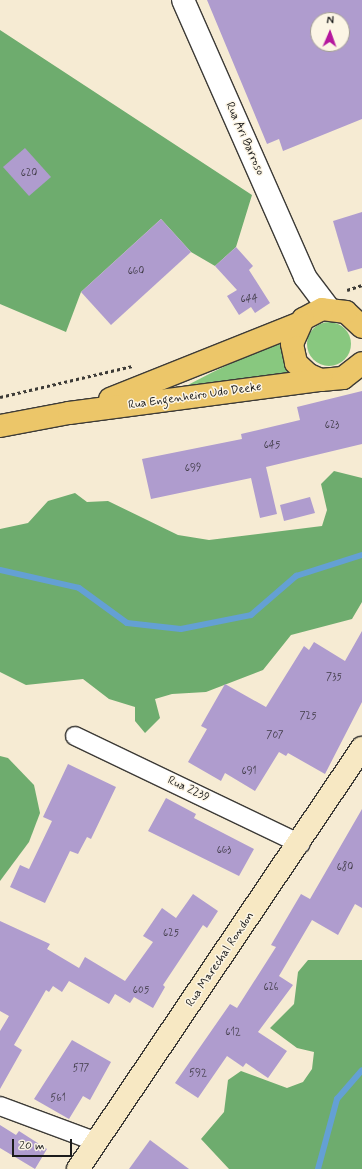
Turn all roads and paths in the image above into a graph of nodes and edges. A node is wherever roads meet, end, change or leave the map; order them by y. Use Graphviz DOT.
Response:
graph roads {
  1 [pos="183,0"];
  2 [pos="305,277"];
  3 [pos="362,285"];
  4 [pos="346,290"];
  5 [pos="346,310"];
  6 [pos="304,319"];
  7 [pos="362,327"];
  8 [pos="362,363"];
  9 [pos="141,364"];
  10 [pos="321,380"];
  11 [pos="0,397"];
  12 [pos="69,413"];
  13 [pos="0,426"];
  14 [pos="75,736"];
  15 [pos="362,748"];
  16 [pos="300,844"];
  17 [pos="0,1106"];
  18 [pos="96,1142"];
  19 [pos="78,1169"];
  1 -- 2 [label="street, Rua Ari Barroso"];
  2 -- 5 [label="street, Rua Ari Barroso"];
  2 -- 6 [label="street, Rua Ari Barroso"];
  3 -- 4 [label="path"];
  5 -- 6 [label="main road, Rua Engenheiro Udo Deeke"];
  5 -- 7 [label="main road"];
  6 -- 10 [label="main road"];
  6 -- 12 [label="main road, Rua Engenheiro Udo Deeke"];
  8 -- 10 [label="main road, Rua Engenheiro Udo Deeke"];
  9 -- 11 [label="path"];
  10 -- 12 [label="main road, Rua Engenheiro Udo Deeke"];
  12 -- 13 [label="main road, Rua Engenheiro Udo Deeke"];
  14 -- 16 [label="street, Rua 2239"];
  15 -- 16 [label="main road, Rua Marechal Rondon"];
  16 -- 18 [label="main road, Rua Marechal Rondon"];
  17 -- 18 [label="street"];
  18 -- 19 [label="main road, Rua Marechal Rondon"];
}
